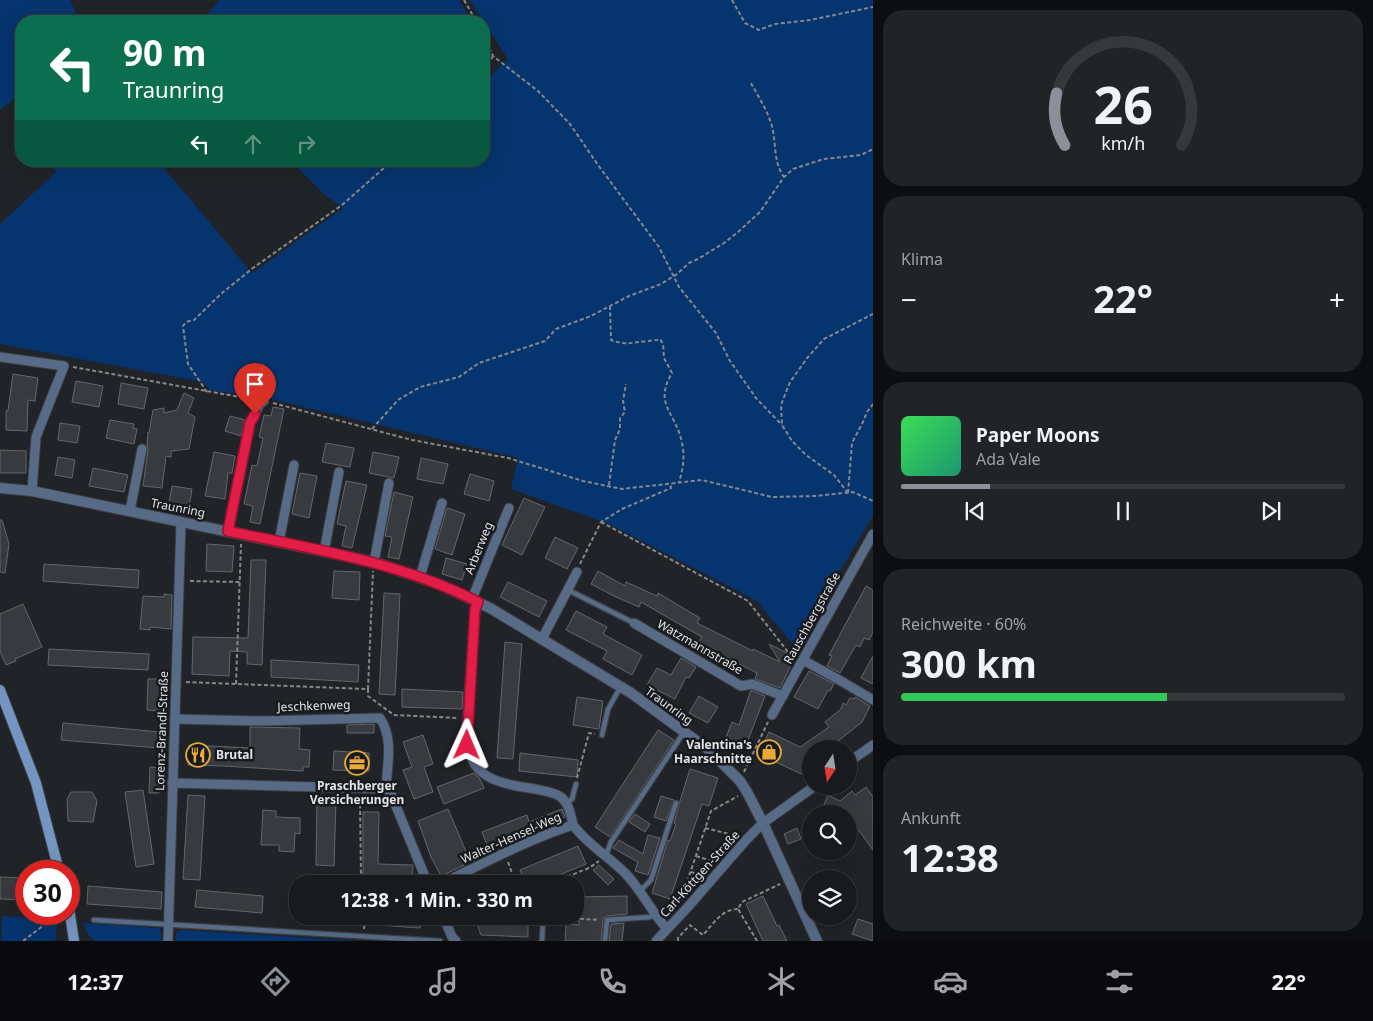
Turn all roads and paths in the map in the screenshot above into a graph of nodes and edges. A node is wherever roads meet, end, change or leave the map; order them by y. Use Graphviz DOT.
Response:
graph roads {
  1 [pos="464,0"];
  2 [pos="732,0"];
  3 [pos="873,7"];
  4 [pos="473,15"];
  5 [pos="490,49"];
  6 [pos="493,56"];
  7 [pos="490,61"];
  8 [pos="751,83"];
  9 [pos="873,149"];
  10 [pos="385,167"];
  11 [pos="784,177"];
  12 [pos="674,276"];
  13 [pos="610,306"];
  14 [pos="873,314"];
  15 [pos="0,357"];
  16 [pos="64,366"];
  17 [pos="626,384"];
  18 [pos="207,392"];
  19 [pos="264,401"];
  20 [pos="873,404"];
  21 [pos="782,425"];
  22 [pos="371,429"];
  23 [pos="142,449"];
  24 [pos="294,465"];
  25 [pos="339,472"];
  26 [pos="679,482"];
  27 [pos="389,483"];
  28 [pos="670,483"];
  29 [pos="609,486"];
  30 [pos="0,488"];
  31 [pos="32,491"];
  32 [pos="848,493"];
  33 [pos="873,501"];
  34 [pos="442,503"];
  35 [pos="509,508"];
  36 [pos="130,511"];
  37 [pos="180,522"];
  38 [pos="601,522"];
  39 [pos="228,531"];
  40 [pos="242,534"];
  41 [pos="873,534"];
  42 [pos="279,542"];
  43 [pos="324,552"];
  44 [pos="374,562"];
  45 [pos="577,572"];
  46 [pos="420,576"];
  47 [pos="179,581"];
  48 [pos="240,582"];
  49 [pos="568,590"];
  50 [pos="475,600"];
  51 [pos="634,623"];
  52 [pos="542,639"];
  53 [pos="802,660"];
  54 [pos="176,682"];
  55 [pos="236,684"];
  56 [pos="621,687"];
  57 [pos="368,689"];
  58 [pos="0,690"];
  59 [pos="783,696"];
  60 [pos="873,700"];
  61 [pos="772,714"];
  62 [pos="468,718"];
  63 [pos="175,719"];
  64 [pos="684,732"];
  65 [pos="602,735"];
  66 [pos="873,745"];
  67 [pos="858,756"];
  68 [pos="740,781"];
  69 [pos="172,783"];
  70 [pos="576,784"];
  71 [pos="360,788"];
  72 [pos="386,790"];
  73 [pos="747,792"];
  74 [pos="802,795"];
  75 [pos="676,803"];
  76 [pos="566,804"];
  77 [pos="763,823"];
  78 [pos="573,825"];
  79 [pos="705,828"];
  80 [pos="747,839"];
  81 [pos="505,852"];
  82 [pos="606,855"];
  83 [pos="696,856"];
  84 [pos="56,860"];
  85 [pos="725,864"];
  86 [pos="360,875"];
  87 [pos="424,875"];
  88 [pos="459,875"];
  89 [pos="513,875"];
  90 [pos="572,875"];
  91 [pos="789,879"];
  92 [pos="639,892"];
  93 [pos="687,908"];
  94 [pos="738,909"];
  95 [pos="655,914"];
  96 [pos="584,919"];
  97 [pos="94,920"];
  98 [pos="607,920"];
  99 [pos="169,924"];
  100 [pos="44,925"];
  101 [pos="72,925"];
  102 [pos="365,925"];
  103 [pos="447,925"];
  104 [pos="544,925"];
  105 [pos="667,929"];
  106 [pos="364,936"];
  107 [pos="23,941"];
  108 [pos="74,941"];
  109 [pos="168,941"];
  110 [pos="440,941"];
  111 [pos="456,941"];
  112 [pos="542,941"];
  113 [pos="605,941"];
  114 [pos="656,941"];
  115 [pos="678,941"];
  116 [pos="757,941"];
  117 [pos="817,941"];
  1 -- 4 [label="path"];
  2 -- 3 [label="path"];
  5 -- 6 [label="path"];
  6 -- 7 [label="path"];
  6 -- 12 [label="path"];
  8 -- 11 [label="path"];
  9 -- 11 [label="path"];
  10 -- 18 [label="path"];
  11 -- 12 [label="path"];
  12 -- 13 [label="path"];
  12 -- 21 [label="path"];
  13 -- 22 [label="path"];
  13 -- 26 [label="path"];
  14 -- 21 [label="path"];
  15 -- 16 [label="street"];
  16 -- 18 [label="path"];
  16 -- 31 [label="street"];
  17 -- 29 [label="path"];
  18 -- 19 [label="path"];
  19 -- 22 [label="path"];
  19 -- 39 [label="street"];
  20 -- 32 [label="path"];
  21 -- 32 [label="path"];
  22 -- 29 [label="path"];
  23 -- 36 [label="street, Traunring"];
  24 -- 42 [label="street"];
  25 -- 43 [label="street"];
  26 -- 28 [label="path"];
  26 -- 32 [label="path"];
  27 -- 44 [label="street"];
  28 -- 29 [label="path"];
  28 -- 38 [label="path"];
  30 -- 31 [label="street, Traunring"];
  31 -- 36 [label="street, Traunring"];
  32 -- 33 [label="path"];
  34 -- 46 [label="street"];
  35 -- 50 [label="street, Arberweg"];
  36 -- 37 [label="street, Traunring"];
  37 -- 39 [label="street, Traunring"];
  37 -- 47 [label="street, Lorenz-Brandl-Straße"];
  38 -- 45 [label="path"];
  38 -- 53 [label="path"];
  39 -- 40 [label="street, Traunring"];
  40 -- 42 [label="street, Traunring"];
  40 -- 48 [label="path"];
  41 -- 53 [label="street, Rauschbergstraße"];
  42 -- 43 [label="street, Traunring"];
  43 -- 44 [label="street, Traunring"];
  44 -- 46 [label="street, Traunring"];
  44 -- 57 [label="path"];
  45 -- 49 [label="street"];
  46 -- 50 [label="street, Traunring"];
  47 -- 48 [label="path"];
  47 -- 54 [label="street, Lorenz-Brandl-Straße"];
  48 -- 55 [label="path"];
  49 -- 51 [label="lane"];
  49 -- 52 [label="street"];
  50 -- 52 [label="street, Traunring"];
  50 -- 62 [label="street, Arberweg"];
  51 -- 59 [label="street, Watzmannstraße"];
  52 -- 56 [label="street, Traunring"];
  53 -- 59 [label="street, Rauschbergstraße"];
  53 -- 60 [label="street"];
  54 -- 55 [label="path"];
  54 -- 63 [label="street, Lorenz-Brandl-Straße"];
  55 -- 57 [label="path"];
  56 -- 64 [label="street, Traunring"];
  56 -- 65 [label="lane"];
  57 -- 62 [label="path, Jeschkenweg"];
  58 -- 84 [label="main road"];
  59 -- 61 [label="street, Rauschbergstraße"];
  61 -- 68 [label="path"];
  62 -- 76 [label="street, Arberweg"];
  63 -- 69 [label="street, Lorenz-Brandl-Straße"];
  63 -- 72 [label="street, Jeschkenweg"];
  64 -- 68 [label="street, Traunring"];
  64 -- 82 [label="lane"];
  65 -- 70 [label="path"];
  66 -- 67 [label="street"];
  68 -- 73 [label="street, Traunring"];
  69 -- 71 [label="street"];
  69 -- 99 [label="street, Lorenz-Brandl-Straße"];
  70 -- 76 [label="lane"];
  71 -- 72 [label="street"];
  71 -- 86 [label="path"];
  72 -- 87 [label="street"];
  73 -- 77 [label="street, Traunring"];
  73 -- 79 [label="path"];
  74 -- 77 [label="street, Carl-Köttgen-Straße"];
  75 -- 92 [label="lane"];
  76 -- 78 [label="street"];
  77 -- 80 [label="street, Carl-Köttgen-Straße"];
  77 -- 91 [label="street, Traunring"];
  78 -- 81 [label="street, Walter-Hensel-Weg"];
  78 -- 82 [label="street, Walter-Hensel-Weg"];
  79 -- 80 [label="path"];
  79 -- 83 [label="path"];
  80 -- 85 [label="street, Carl-Köttgen-Straße"];
  81 -- 88 [label="street, Walter-Hensel-Weg"];
  81 -- 89 [label="path"];
  82 -- 90 [label="path"];
  82 -- 92 [label="street, Walter-Hensel-Weg"];
  83 -- 85 [label="path"];
  83 -- 93 [label="path"];
  85 -- 93 [label="street, Carl-Köttgen-Straße"];
  91 -- 94 [label="path"];
  91 -- 117 [label="street, Traunring"];
  92 -- 95 [label="street, Walter-Hensel-Weg"];
  93 -- 105 [label="street, Carl-Köttgen-Straße"];
  94 -- 115 [label="path"];
  94 -- 116 [label="path"];
  95 -- 98 [label="lane"];
  95 -- 105 [label="street, Walter-Hensel-Weg"];
  96 -- 98 [label="path"];
  97 -- 99 [label="lane"];
  98 -- 113 [label="lane"];
  99 -- 106 [label="lane"];
  99 -- 109 [label="street, Lorenz-Brandl-Straße"];
  100 -- 107 [label="path"];
  101 -- 108 [label="main road"];
  102 -- 106 [label="path"];
  103 -- 111 [label="street"];
  104 -- 112 [label="lane"];
  105 -- 114 [label="street, Carl-Köttgen-Straße"];
  106 -- 110 [label="lane"];
}
